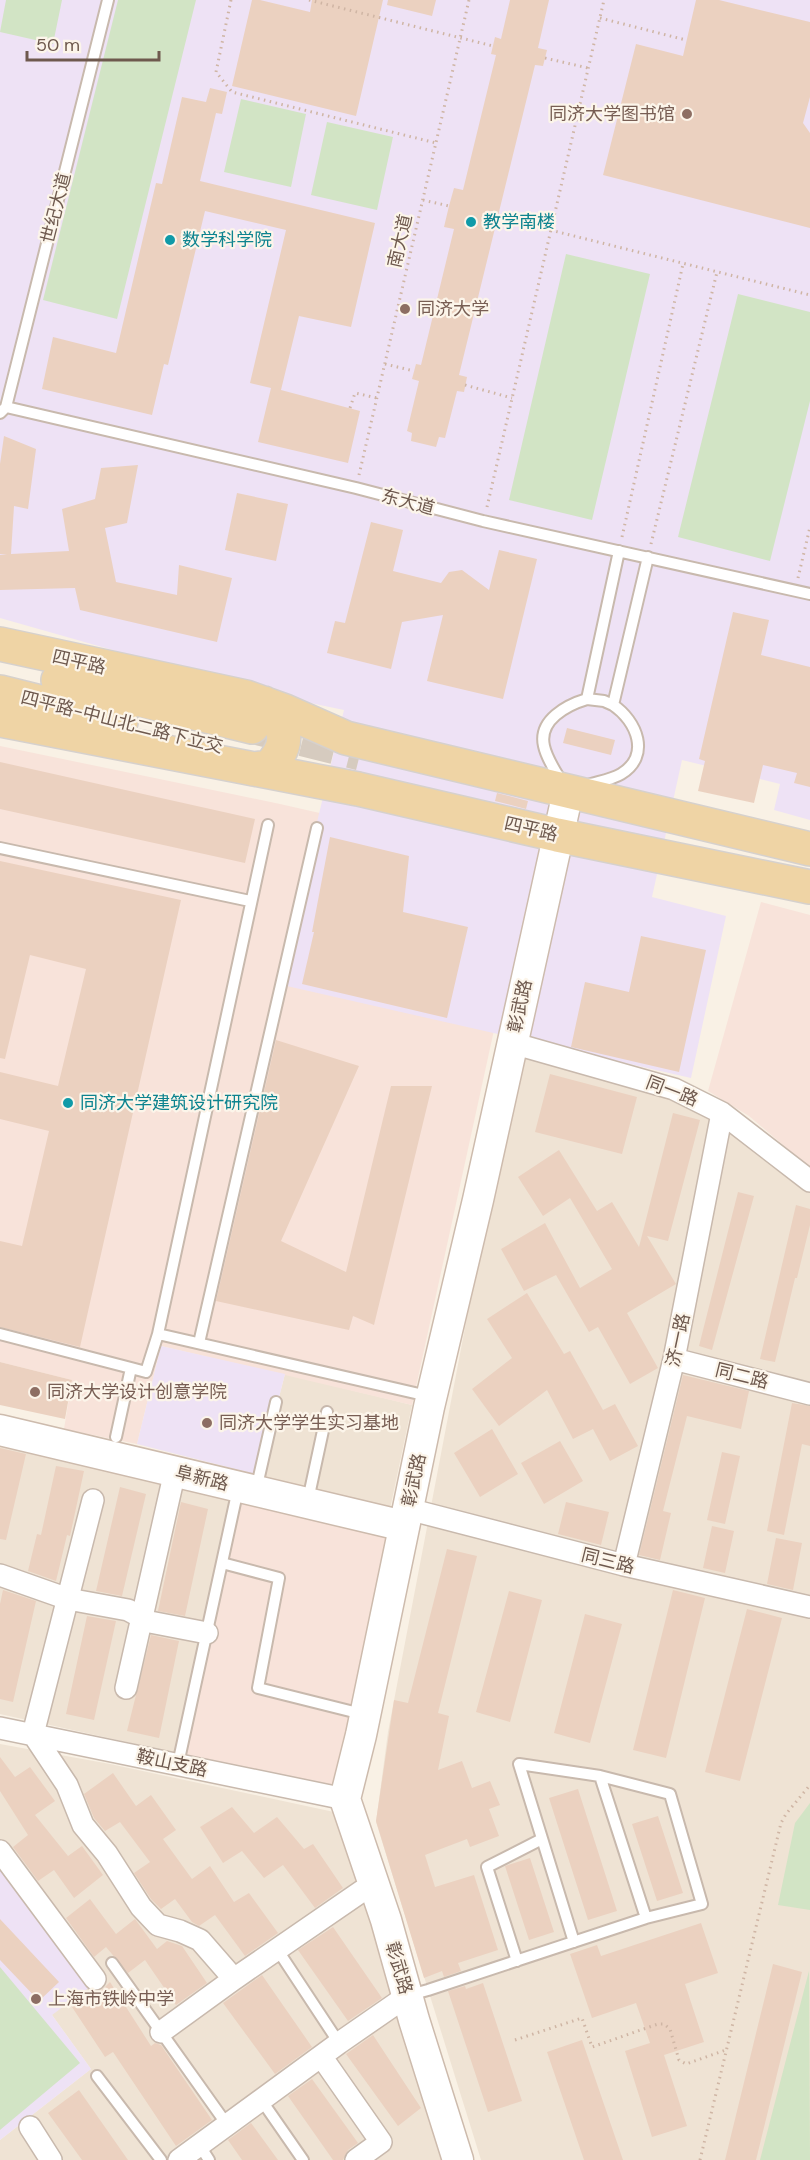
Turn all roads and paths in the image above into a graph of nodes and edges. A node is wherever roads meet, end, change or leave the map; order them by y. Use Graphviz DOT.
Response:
graph roads {
  1 [pos="108,0"];
  2 [pos="231,0"];
  3 [pos="309,0"];
  4 [pos="469,0"];
  5 [pos="604,0"];
  6 [pos="600,18"];
  7 [pos="460,37"];
  8 [pos="687,40"];
  9 [pos="493,46"];
  10 [pos="545,58"];
  11 [pos="588,69"];
  12 [pos="436,143"];
  13 [pos="423,200"];
  14 [pos="449,206"];
  15 [pos="498,217"];
  16 [pos="551,231"];
  17 [pos="683,264"];
  18 [pos="717,272"];
  19 [pos="810,295"];
  20 [pos="386,364"];
  21 [pos="414,371"];
  22 [pos="465,385"];
  23 [pos="377,398"];
  24 [pos="512,398"];
  25 [pos="350,408"];
  26 [pos="3,410"];
  27 [pos="356,488"];
  28 [pos="483,521"];
  29 [pos="810,527"];
  30 [pos="619,551"];
  31 [pos="648,557"];
  32 [pos="795,590"];
  33 [pos="810,594"];
  34 [pos="0,644"];
  35 [pos="0,666"];
  36 [pos="0,692"];
  37 [pos="587,699"];
  38 [pos="613,705"];
  39 [pos="0,720"];
  40 [pos="254,738"];
  41 [pos="568,792"];
  42 [pos="268,825"];
  43 [pos="317,828"];
  44 [pos="557,835"];
  45 [pos="0,848"];
  46 [pos="810,849"];
  47 [pos="810,887"];
  48 [pos="250,901"];
  49 [pos="512,1043"];
  50 [pos="722,1113"];
  51 [pos="810,1182"];
  52 [pos="0,1334"];
  53 [pos="158,1334"];
  54 [pos="199,1343"];
  55 [pos="674,1359"];
  56 [pos="131,1368"];
  57 [pos="810,1394"];
  58 [pos="432,1397"];
  59 [pos="276,1402"];
  60 [pos="327,1412"];
  61 [pos="0,1430"];
  62 [pos="116,1437"];
  63 [pos="175,1472"];
  64 [pos="247,1489"];
  65 [pos="93,1500"];
  66 [pos="308,1503"];
  67 [pos="406,1518"];
  68 [pos="222,1563"];
  69 [pos="624,1565"];
  70 [pos="0,1575"];
  71 [pos="68,1599"];
  72 [pos="810,1607"];
  73 [pos="142,1617"];
  74 [pos="207,1634"];
  75 [pos="126,1688"];
  76 [pos="365,1715"];
  77 [pos="0,1728"];
  78 [pos="33,1734"];
  79 [pos="178,1764"];
  80 [pos="600,1776"];
  81 [pos="810,1785"];
  82 [pos="345,1799"];
  83 [pos="542,1839"];
  84 [pos="0,1851"];
  85 [pos="362,1892"];
  86 [pos="646,1918"];
  87 [pos="574,1942"];
  88 [pos="277,1949"];
  89 [pos="517,1961"];
  90 [pos="112,1963"];
  91 [pos="95,1979"];
  92 [pos="234,1979"];
  93 [pos="407,1996"];
  94 [pos="161,2032"];
  95 [pos="515,2040"];
  96 [pos="339,2043"];
  97 [pos="726,2050"];
  98 [pos="321,2056"];
  99 [pos="97,2076"];
  100 [pos="262,2101"];
  101 [pos="228,2126"];
  102 [pos="30,2127"];
  103 [pos="204,2153"];
  104 [pos="51,2160"];
  105 [pos="161,2160"];
  106 [pos="179,2160"];
  107 [pos="303,2160"];
  108 [pos="356,2160"];
  109 [pos="458,2160"];
  110 [pos="700,2160"];
  1 -- 26 [label="lane, 世纪大道"];
  2 -- 12 [label="path"];
  3 -- 7 [label="path"];
  4 -- 7 [label="path, 南大道"];
  5 -- 6 [label="path"];
  6 -- 8 [label="path"];
  6 -- 11 [label="path"];
  7 -- 9 [label="path"];
  7 -- 12 [label="path, 南大道"];
  10 -- 11 [label="path"];
  11 -- 16 [label="path"];
  12 -- 13 [label="path, 南大道"];
  13 -- 14 [label="path"];
  13 -- 20 [label="path, 南大道"];
  15 -- 16 [label="path"];
  16 -- 17 [label="path"];
  16 -- 24 [label="path"];
  17 -- 18 [label="path"];
  17 -- 30 [label="path"];
  18 -- 19 [label="path"];
  18 -- 31 [label="path"];
  20 -- 21 [label="path"];
  20 -- 23 [label="path, 南大道"];
  22 -- 24 [label="path"];
  23 -- 25 [label="path"];
  23 -- 27 [label="path, 南大道"];
  24 -- 28 [label="path"];
  26 -- 27 [label="lane, 东大道"];
  27 -- 28 [label="lane, 东大道"];
  28 -- 30 [label="lane, 东大道"];
  29 -- 32 [label="path"];
  30 -- 31 [label="lane, 东大道"];
  30 -- 37 [label="lane"];
  31 -- 32 [label="lane, 东大道"];
  31 -- 38 [label="lane"];
  32 -- 33 [label="lane, 东大道"];
  34 -- 40 [label="main road, 四平路"];
  35 -- 40 [label="main road, 四平路-中山北二路下立交"];
  36 -- 40 [label="main road, 四平路-中山北二路下立交"];
  37 -- 38 [label="lane"];
  37 -- 41 [label="lane"];
  38 -- 41 [label="lane"];
  39 -- 40 [label="main road, 四平路"];
  40 -- 41 [label="main road, 四平路"];
  40 -- 44 [label="main road, 四平路"];
  41 -- 44 [label="street, 彰武路"];
  41 -- 46 [label="main road, 四平路"];
  42 -- 48 [label="lane"];
  43 -- 54 [label="lane"];
  44 -- 47 [label="main road, 四平路"];
  44 -- 49 [label="street, 彰武路"];
  45 -- 48 [label="lane"];
  48 -- 53 [label="lane"];
  49 -- 50 [label="street, 同一路"];
  49 -- 58 [label="street, 彰武路"];
  50 -- 51 [label="street, 同一路"];
  50 -- 55 [label="street, 济一路"];
  52 -- 56 [label="lane"];
  53 -- 54 [label="lane"];
  53 -- 56 [label="lane"];
  54 -- 58 [label="lane"];
  55 -- 57 [label="street, 同二路"];
  55 -- 69 [label="street, 济一路"];
  56 -- 62 [label="lane"];
  58 -- 67 [label="street, 彰武路"];
  59 -- 64 [label="lane"];
  60 -- 66 [label="lane"];
  61 -- 63 [label="street, 阜新路"];
  63 -- 64 [label="street, 阜新路"];
  63 -- 73 [label="street"];
  64 -- 66 [label="street, 阜新路"];
  64 -- 68 [label="lane"];
  65 -- 71 [label="street"];
  66 -- 67 [label="street, 阜新路"];
  67 -- 69 [label="street, 同三路"];
  67 -- 76 [label="street, 彰武路"];
  68 -- 74 [label="lane"];
  68 -- 76 [label="lane"];
  69 -- 72 [label="street, 同三路"];
  70 -- 71 [label="street"];
  71 -- 73 [label="street"];
  71 -- 78 [label="street"];
  73 -- 74 [label="street"];
  73 -- 75 [label="street"];
  74 -- 79 [label="lane"];
  76 -- 82 [label="street, 彰武路"];
  77 -- 78 [label="street, 鞍山支路"];
  78 -- 79 [label="street, 鞍山支路"];
  78 -- 92 [label="street"];
  79 -- 82 [label="street, 鞍山支路"];
  80 -- 83 [label="lane"];
  80 -- 86 [label="lane"];
  80 -- 86 [label="lane"];
  81 -- 97 [label="path"];
  82 -- 93 [label="street, 彰武路"];
  83 -- 87 [label="lane"];
  83 -- 89 [label="lane"];
  84 -- 91 [label="street"];
  85 -- 88 [label="street"];
  86 -- 87 [label="lane"];
  87 -- 89 [label="lane"];
  88 -- 92 [label="street"];
  88 -- 96 [label="lane"];
  89 -- 93 [label="lane"];
  90 -- 94 [label="lane"];
  92 -- 94 [label="street"];
  93 -- 96 [label="street"];
  93 -- 109 [label="street, 彰武路"];
  94 -- 101 [label="lane"];
  95 -- 97 [label="path"];
  96 -- 98 [label="street"];
  97 -- 110 [label="path"];
  98 -- 100 [label="street"];
  98 -- 108 [label="street"];
  99 -- 105 [label="lane"];
  100 -- 101 [label="street"];
  100 -- 107 [label="lane"];
  101 -- 103 [label="street"];
  102 -- 104 [label="street"];
  103 -- 106 [label="street"];
}
